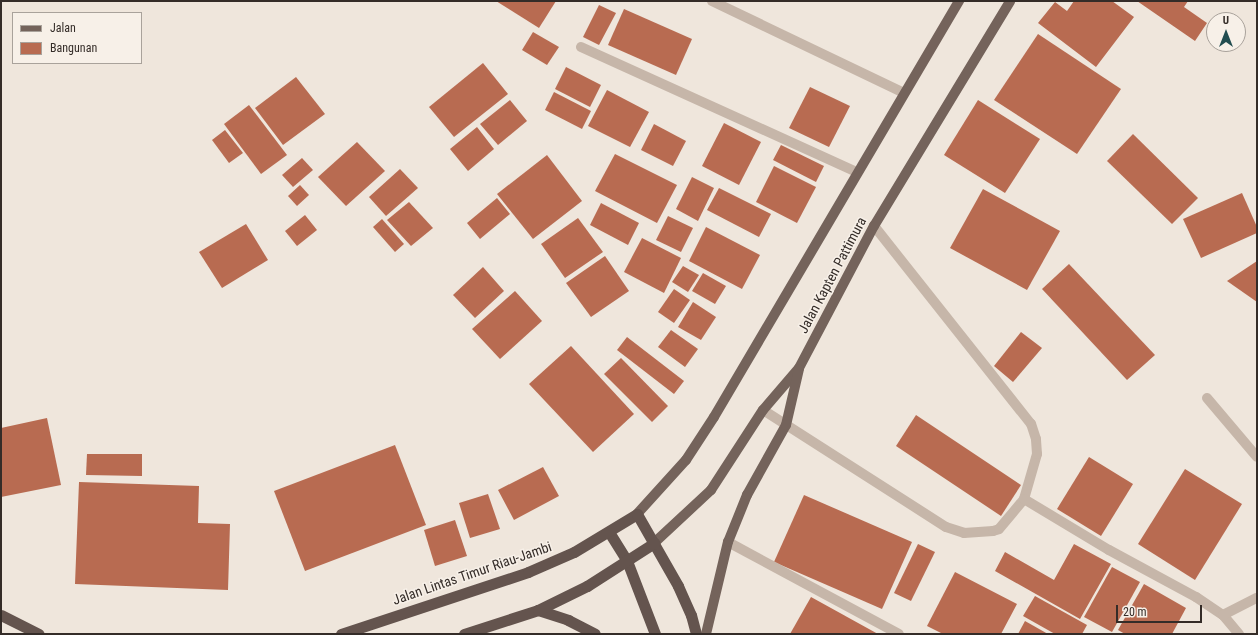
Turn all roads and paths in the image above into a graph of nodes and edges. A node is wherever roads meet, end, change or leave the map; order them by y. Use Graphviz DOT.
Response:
graph roads {
  1 [pos="712,1"];
  2 [pos="959,1"];
  3 [pos="1010,1"];
  4 [pos="581,47"];
  5 [pos="904,93"];
  6 [pos="856,172"];
  7 [pos="874,226"];
  8 [pos="799,368"];
  9 [pos="1206,398"];
  10 [pos="763,410"];
  11 [pos="786,425"];
  12 [pos="1257,457"];
  13 [pos="1024,499"];
  14 [pos="637,514"];
  15 [pos="610,532"];
  16 [pos="728,542"];
  17 [pos="654,543"];
  18 [pos="627,562"];
  19 [pos="1257,598"];
  20 [pos="538,610"];
  21 [pos="1,615"];
  22 [pos="1223,615"];
  23 [pos="39,634"];
  24 [pos="341,634"];
  25 [pos="464,634"];
  26 [pos="595,634"];
  27 [pos="655,634"];
  28 [pos="696,634"];
  29 [pos="706,634"];
  30 [pos="900,634"];
  31 [pos="1239,634"];
  1 -- 5 [label="street"];
  2 -- 5 [label="main road, Jalan Kapten Pattimura"];
  3 -- 7 [label="main road, Jalan Kapten Pattimura"];
  4 -- 6 [label="street"];
  5 -- 6 [label="main road, Jalan Kapten Pattimura"];
  6 -- 14 [label="main road, Jalan Kapten Pattimura"];
  7 -- 8 [label="main road, Jalan Kapten Pattimura"];
  7 -- 13 [label="street"];
  8 -- 10 [label="main road, Jalan Kapten Pattimura"];
  8 -- 11 [label="main road"];
  9 -- 12 [label="street"];
  10 -- 11 [label="street"];
  10 -- 17 [label="main road, Jalan Kapten Pattimura"];
  11 -- 13 [label="street"];
  11 -- 16 [label="main road"];
  13 -- 22 [label="street"];
  14 -- 15 [label="highway, Jalan Lintas Timur Riau-Jambi"];
  14 -- 17 [label="highway"];
  15 -- 18 [label="highway"];
  15 -- 24 [label="highway, Jalan Lintas Timur Riau-Jambi"];
  16 -- 29 [label="main road"];
  16 -- 30 [label="street"];
  17 -- 18 [label="highway"];
  17 -- 28 [label="highway"];
  18 -- 20 [label="highway"];
  18 -- 27 [label="highway"];
  19 -- 22 [label="street"];
  20 -- 25 [label="highway"];
  20 -- 26 [label="highway"];
  21 -- 23 [label="highway"];
  22 -- 31 [label="street"];
}
